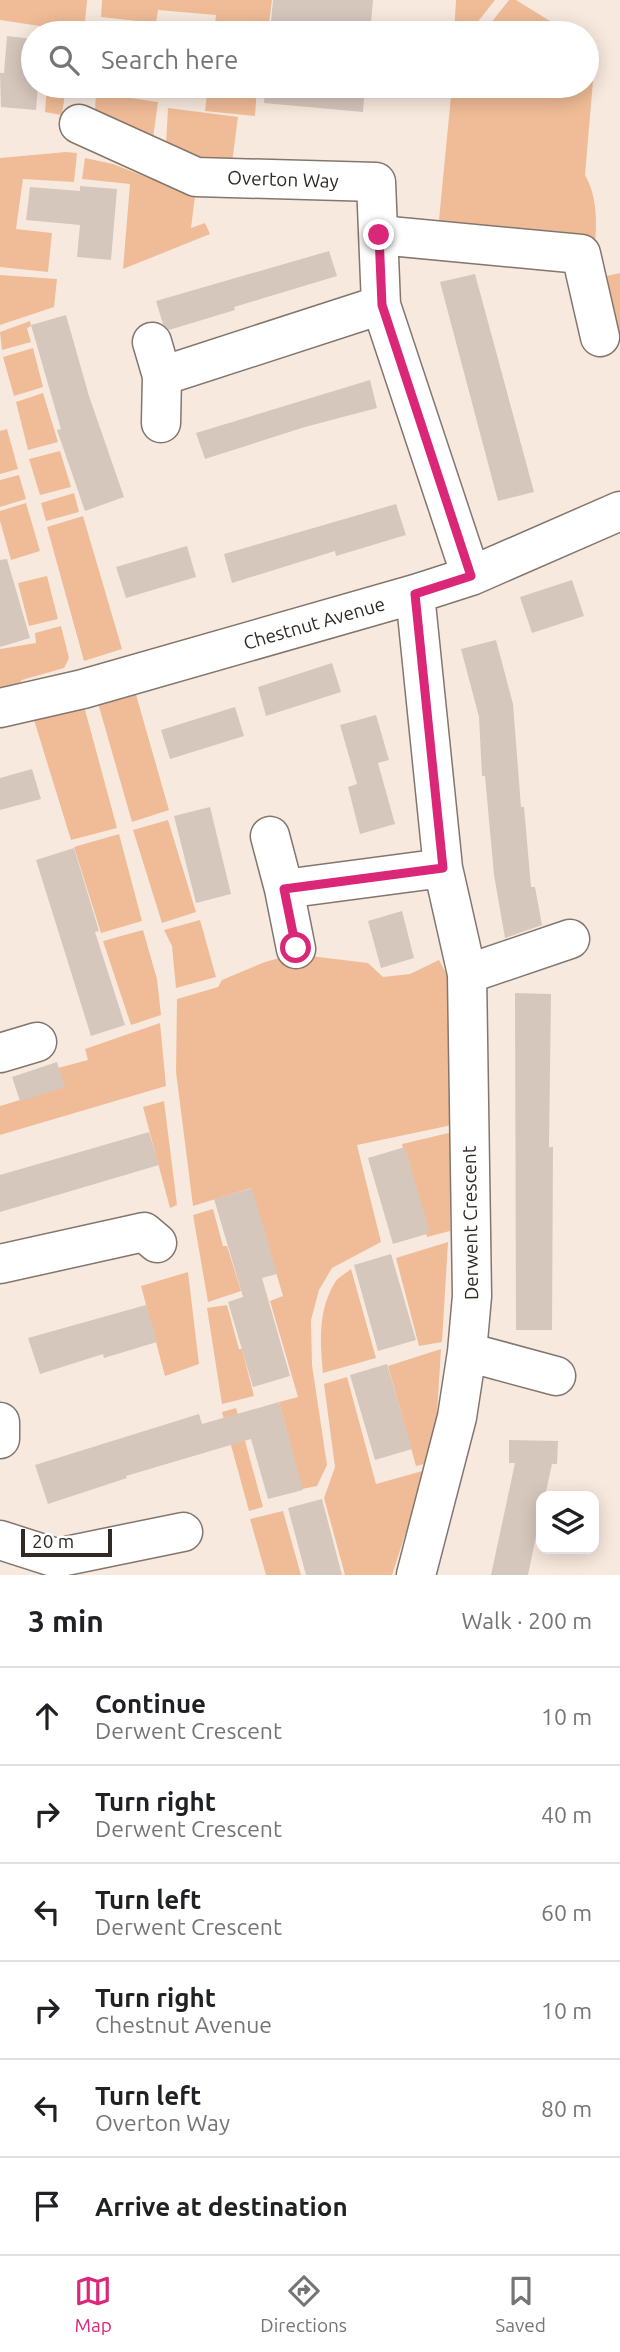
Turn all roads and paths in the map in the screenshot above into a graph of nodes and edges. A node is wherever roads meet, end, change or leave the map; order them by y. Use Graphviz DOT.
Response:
graph roads {
  1 [pos="79,124"];
  2 [pos="379,235"];
  3 [pos="382,305"];
  4 [pos="600,337"];
  5 [pos="161,423"];
  6 [pos="620,511"];
  7 [pos="471,576"];
  8 [pos="415,594"];
  9 [pos="0,708"];
  10 [pos="270,836"];
  11 [pos="443,868"];
  12 [pos="284,889"];
  13 [pos="570,939"];
  14 [pos="296,948"];
  15 [pos="467,974"];
  16 [pos="37,1042"];
  17 [pos="0,1053"];
  18 [pos="157,1243"];
  19 [pos="0,1264"];
  20 [pos="467,1352"];
  21 [pos="556,1376"];
  22 [pos="0,1422"];
  23 [pos="0,1439"];
  24 [pos="183,1532"];
  25 [pos="0,1540"];
  26 [pos="416,1575"];
  1 -- 2 [label="street, Overton Way"];
  2 -- 3 [label="street, Overton Way"];
  2 -- 4 [label="street"];
  3 -- 5 [label="street"];
  3 -- 7 [label="street, Overton Way"];
  6 -- 7 [label="street, Chestnut Avenue"];
  7 -- 8 [label="street, Chestnut Avenue"];
  8 -- 9 [label="street, Chestnut Avenue"];
  8 -- 11 [label="street, Derwent Crescent"];
  10 -- 12 [label="street"];
  11 -- 12 [label="street"];
  11 -- 15 [label="street, Derwent Crescent"];
  12 -- 14 [label="street"];
  13 -- 15 [label="street"];
  15 -- 20 [label="street, Derwent Crescent"];
  16 -- 17 [label="street"];
  18 -- 19 [label="street"];
  20 -- 21 [label="street"];
  20 -- 26 [label="street, Derwent Crescent"];
  22 -- 23 [label="street"];
  24 -- 25 [label="street"];
}
